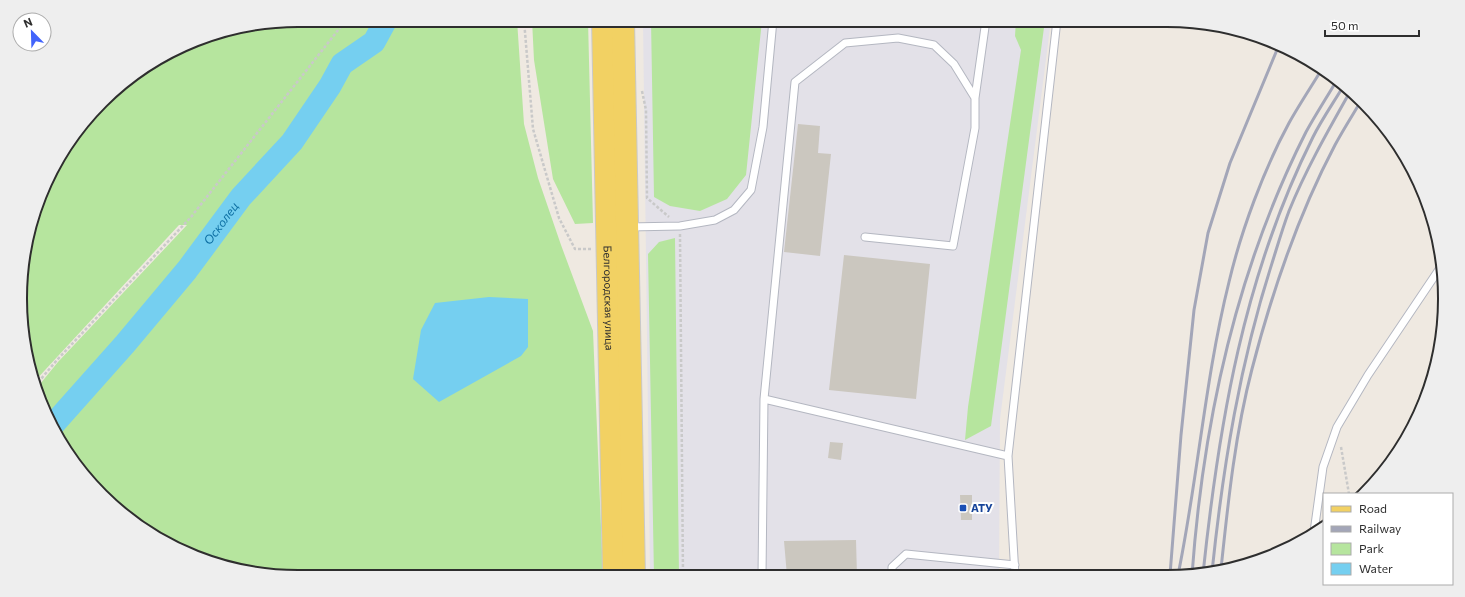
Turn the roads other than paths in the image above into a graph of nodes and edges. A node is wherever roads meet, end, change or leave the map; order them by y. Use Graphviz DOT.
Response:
graph roads {
  1 [pos="603,27"];
  2 [pos="623,27"];
  3 [pos="772,27"];
  4 [pos="985,27"];
  5 [pos="1056,27"];
  6 [pos="975,98"];
  7 [pos="614,234"];
  8 [pos="865,237"];
  9 [pos="1437,273"];
  10 [pos="764,400"];
  11 [pos="1008,456"];
  12 [pos="1315,525"];
  13 [pos="1015,565"];
  14 [pos="614,570"];
  15 [pos="634,570"];
  16 [pos="762,570"];
  17 [pos="892,570"];
  18 [pos="1016,570"];
  1 -- 7 [label="main road, Белгородская улица"];
  2 -- 7 [label="main road, Белгородская улица"];
  3 -- 7 [label="lane"];
  4 -- 6 [label="lane"];
  5 -- 11 [label="lane"];
  6 -- 8 [label="lane"];
  6 -- 10 [label="lane"];
  7 -- 14 [label="main road, Белгородская улица"];
  7 -- 15 [label="main road, Белгородская улица"];
  9 -- 12 [label="lane"];
  10 -- 11 [label="lane"];
  10 -- 16 [label="lane"];
  11 -- 13 [label="lane"];
  13 -- 17 [label="lane"];
  13 -- 18 [label="lane"];
}
